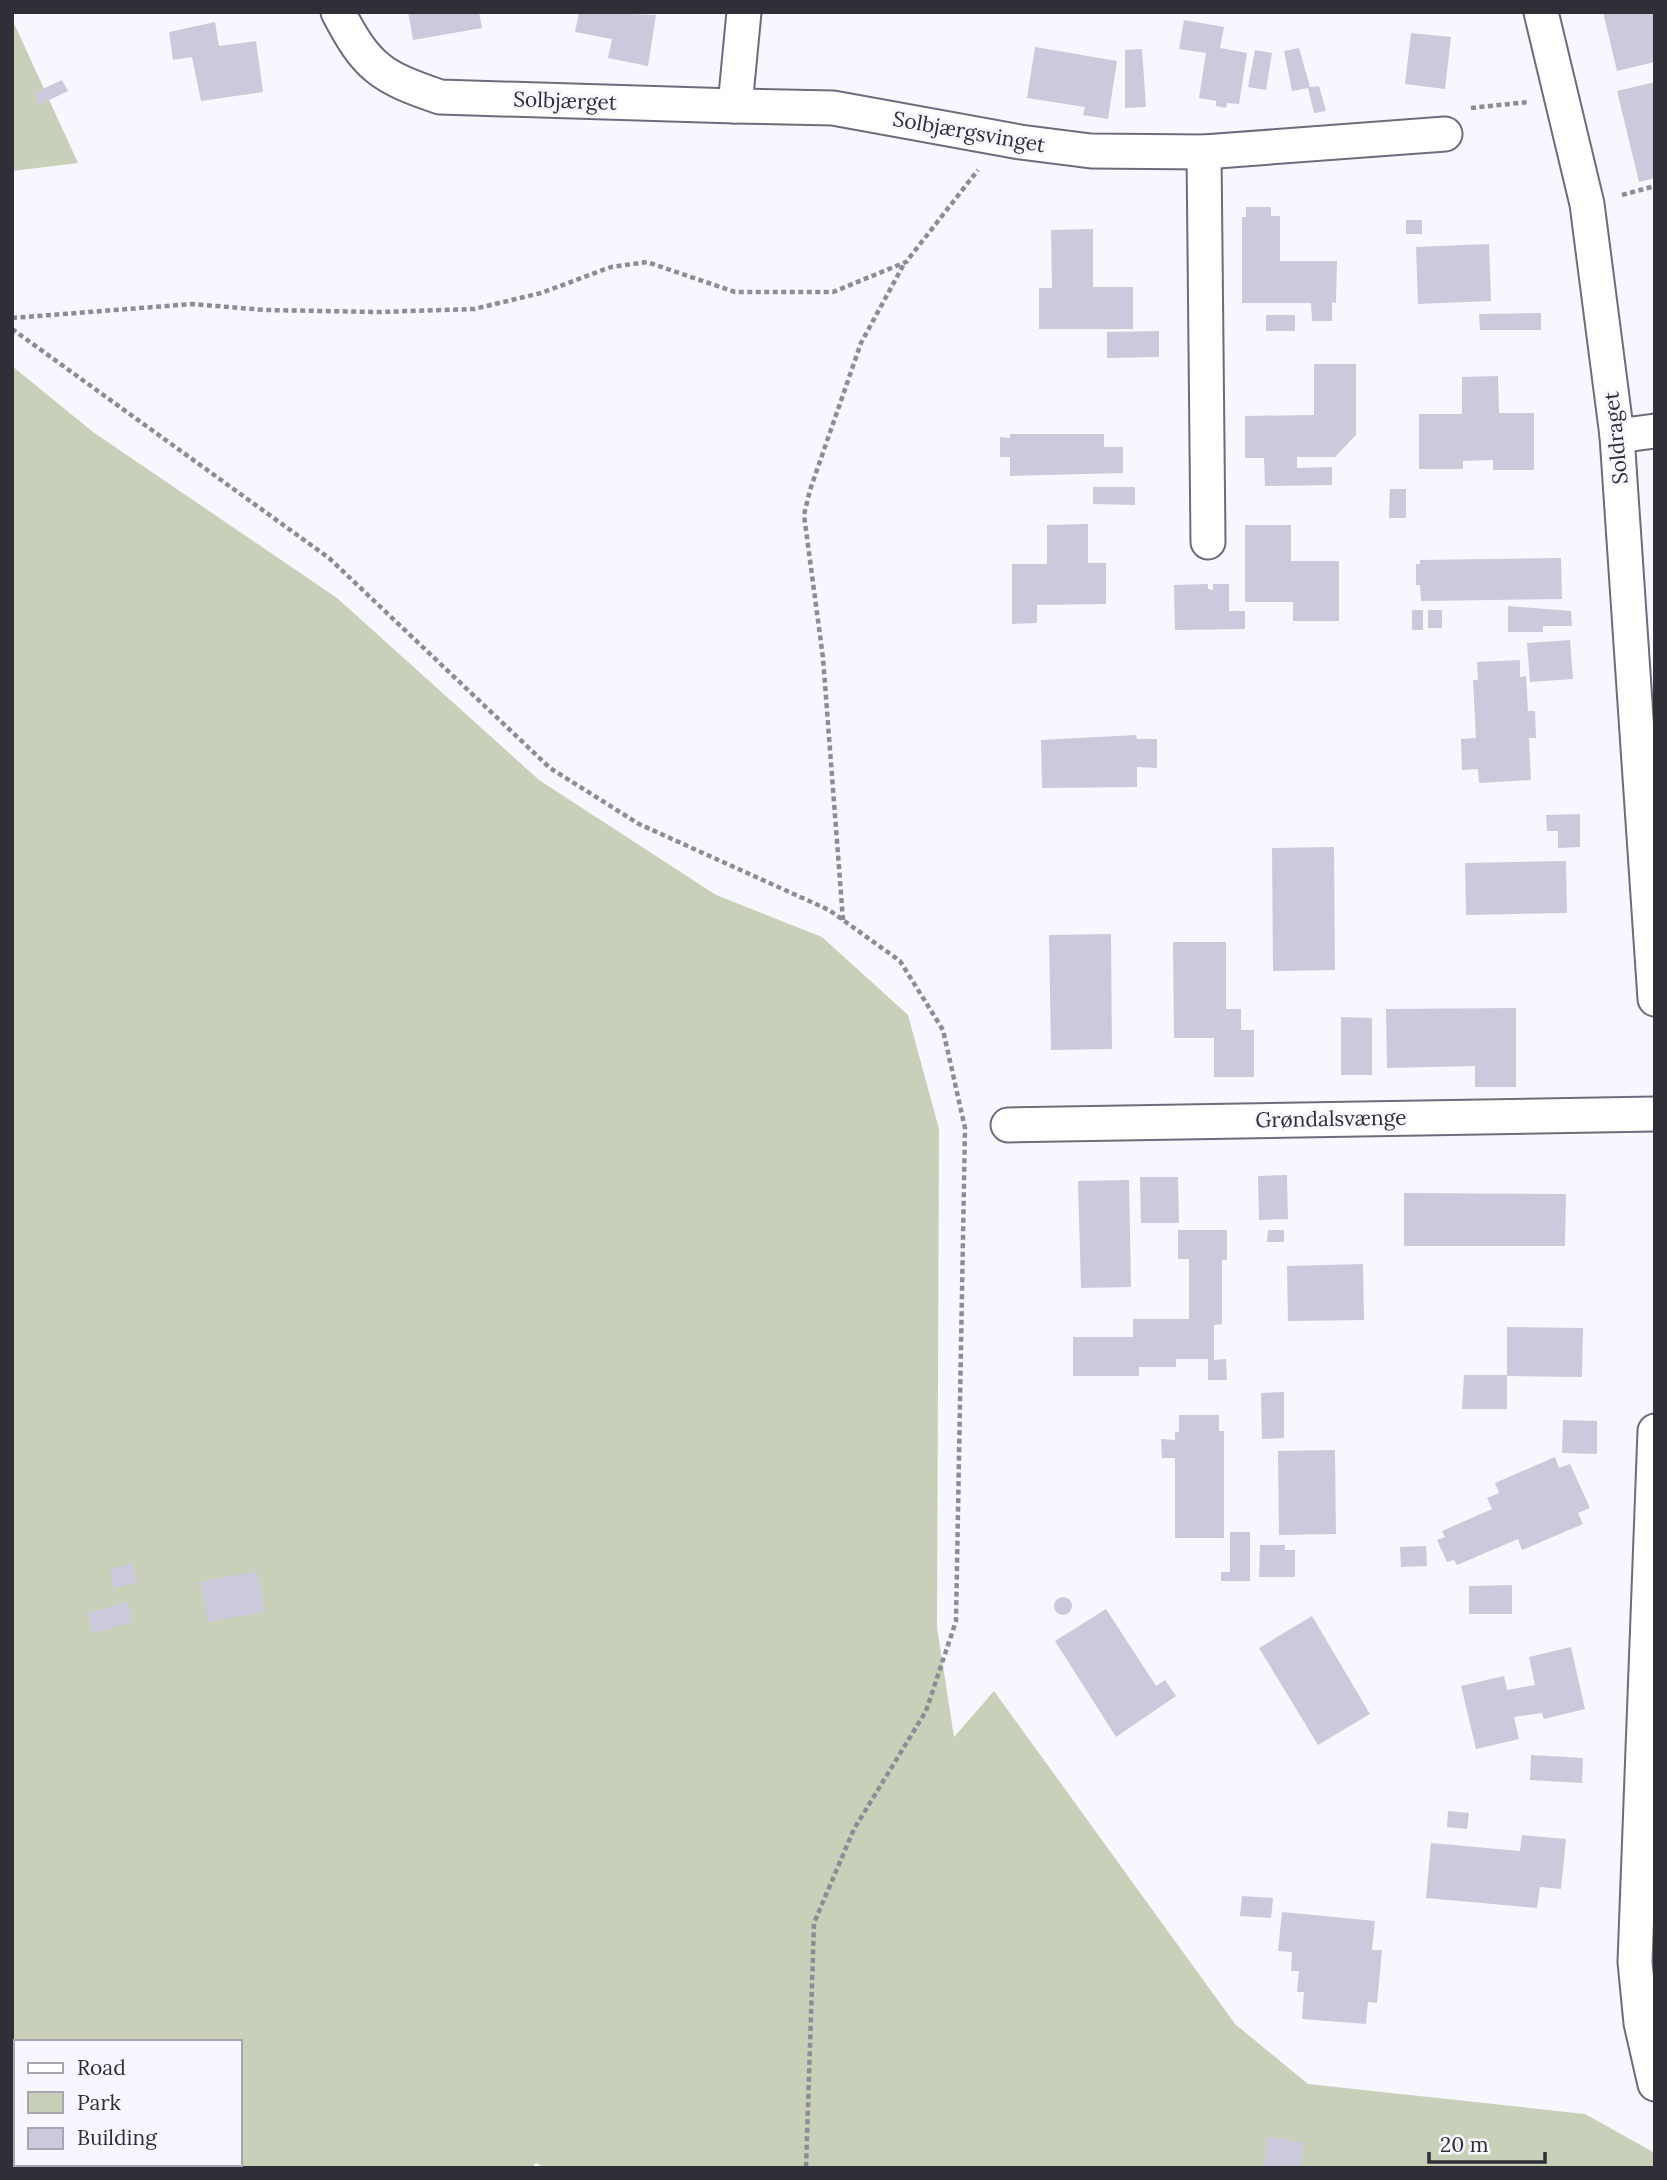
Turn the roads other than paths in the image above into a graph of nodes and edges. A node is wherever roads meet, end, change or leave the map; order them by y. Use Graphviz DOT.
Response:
graph roads {
  1 [pos="338,12"];
  2 [pos="744,12"];
  3 [pos="1541,12"];
  4 [pos="735,106"];
  5 [pos="1445,134"];
  6 [pos="1203,152"];
  7 [pos="1655,430"];
  8 [pos="1618,436"];
  9 [pos="1209,542"];
  10 [pos="1651,869"];
  11 [pos="1655,999"];
  12 [pos="1655,1114"];
  13 [pos="1008,1125"];
  14 [pos="1655,1431"];
  15 [pos="1655,2084"];
  1 -- 4 [label="street, Solbjærget"];
  2 -- 4 [label="street"];
  3 -- 8 [label="street, Soldraget"];
  4 -- 6 [label="street, Solbjærgsvinget"];
  5 -- 6 [label="street, Solbjærgsvinget"];
  6 -- 9 [label="street"];
  7 -- 8 [label="street"];
  8 -- 10 [label="street, Soldraget"];
  10 -- 11 [label="street, Soldraget"];
  12 -- 13 [label="street, Grøndalsvænge"];
  14 -- 15 [label="street"];
}
